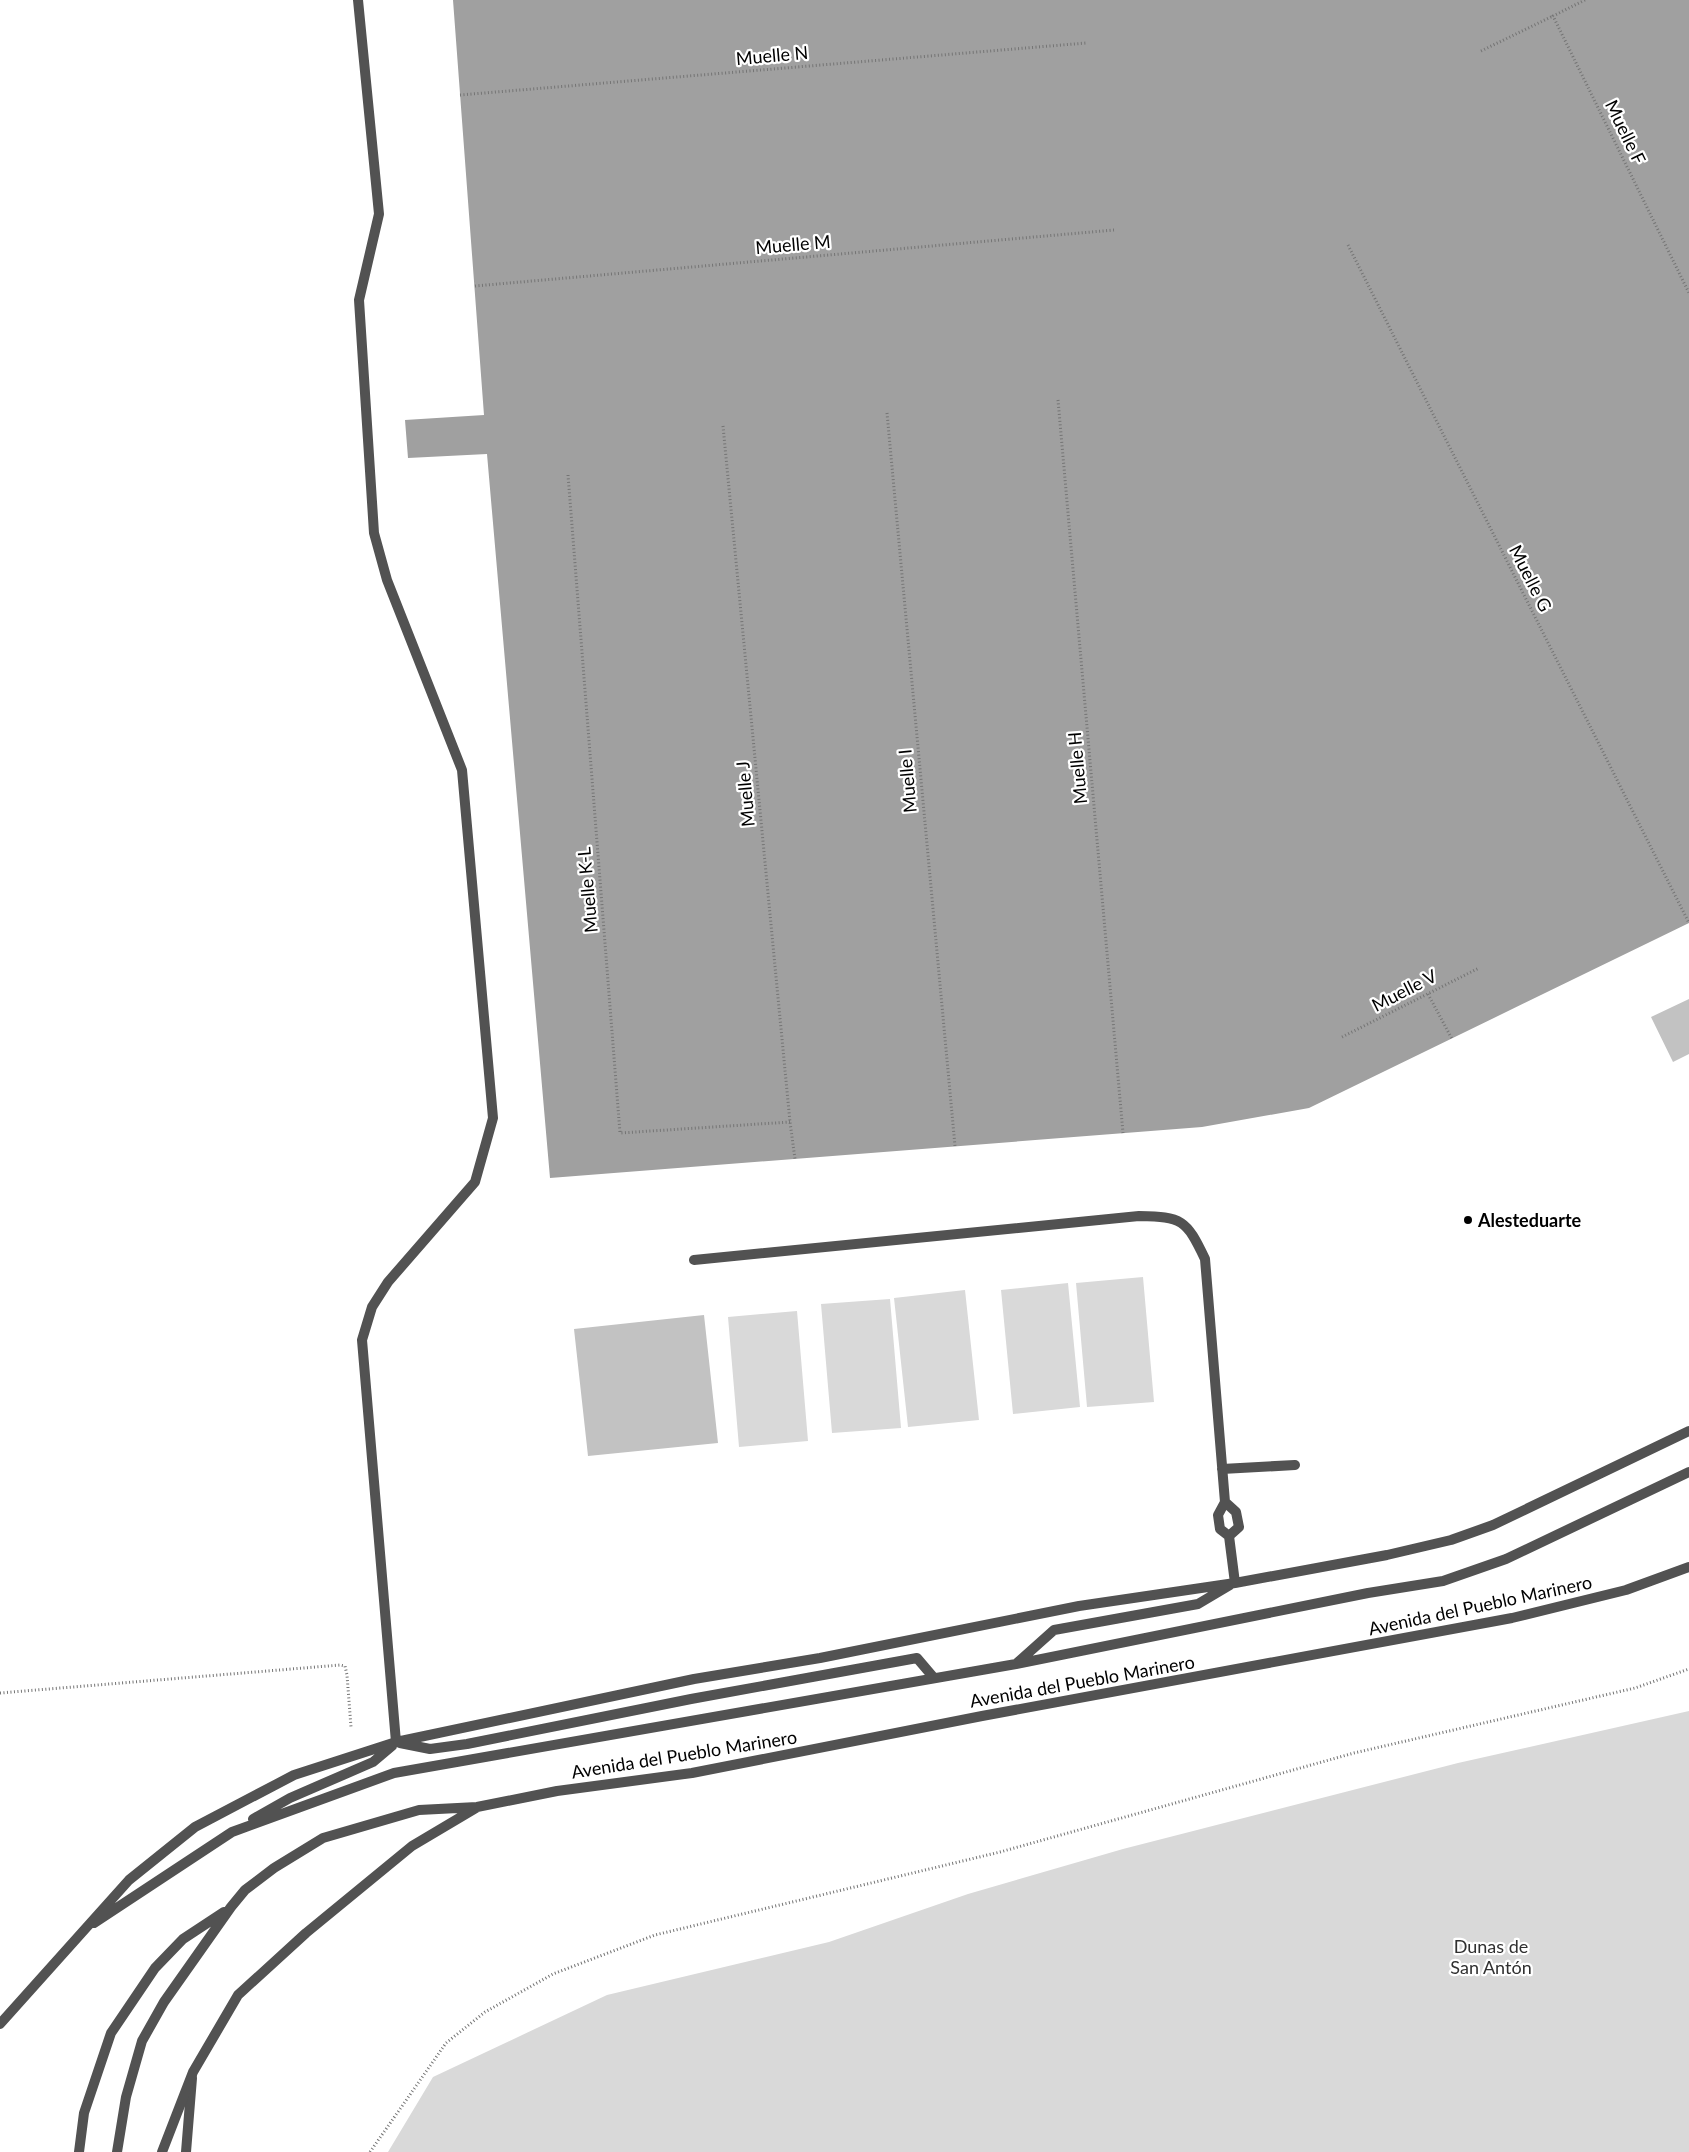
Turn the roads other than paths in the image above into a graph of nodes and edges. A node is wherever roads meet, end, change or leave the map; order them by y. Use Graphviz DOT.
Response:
graph roads {
  1 [pos="358,0"];
  2 [pos="694,1260"];
  3 [pos="1689,1431"];
  4 [pos="1295,1465"];
  5 [pos="1222,1470"];
  6 [pos="1689,1472"];
  7 [pos="1225,1502"];
  8 [pos="1229,1536"];
  9 [pos="1689,1567"];
  10 [pos="1235,1583"];
  11 [pos="1016,1664"];
  12 [pos="934,1678"];
  13 [pos="396,1742"];
  14 [pos="467,1744"];
  15 [pos="492,1755"];
  16 [pos="477,1807"];
  17 [pos="232,1832"];
  18 [pos="231,1907"];
  19 [pos="81,1932"];
  20 [pos="0,2024"];
  21 [pos="193,2072"];
  22 [pos="79,2152"];
  23 [pos="117,2152"];
  24 [pos="162,2152"];
  25 [pos="186,2152"];
  1 -- 13 [label="street"];
  2 -- 5 [label="street"];
  3 -- 10 [label="street"];
  4 -- 5 [label="street"];
  5 -- 7 [label="street"];
  6 -- 11 [label="street"];
  7 -- 8 [label="street"];
  7 -- 8 [label="street"];
  8 -- 10 [label="street"];
  9 -- 16 [label="street, Avenida del Pueblo Marinero"];
  10 -- 11 [label="street"];
  10 -- 13 [label="street"];
  11 -- 12 [label="street"];
  12 -- 14 [label="street"];
  12 -- 15 [label="street"];
  13 -- 14 [label="street"];
  13 -- 17 [label="street"];
  13 -- 19 [label="street"];
  14 -- 15 [label="street"];
  15 -- 17 [label="street"];
  16 -- 18 [label="street, Avenida del Pueblo Marinero"];
  16 -- 21 [label="street, Avenida del Pueblo Marinero"];
  17 -- 19 [label="street"];
  18 -- 22 [label="street, Avenida del Pueblo Marinero"];
  18 -- 23 [label="street, Avenida del Pueblo Marinero"];
  19 -- 20 [label="street"];
  21 -- 24 [label="street, Avenida del Pueblo Marinero"];
  21 -- 25 [label="street"];
}
